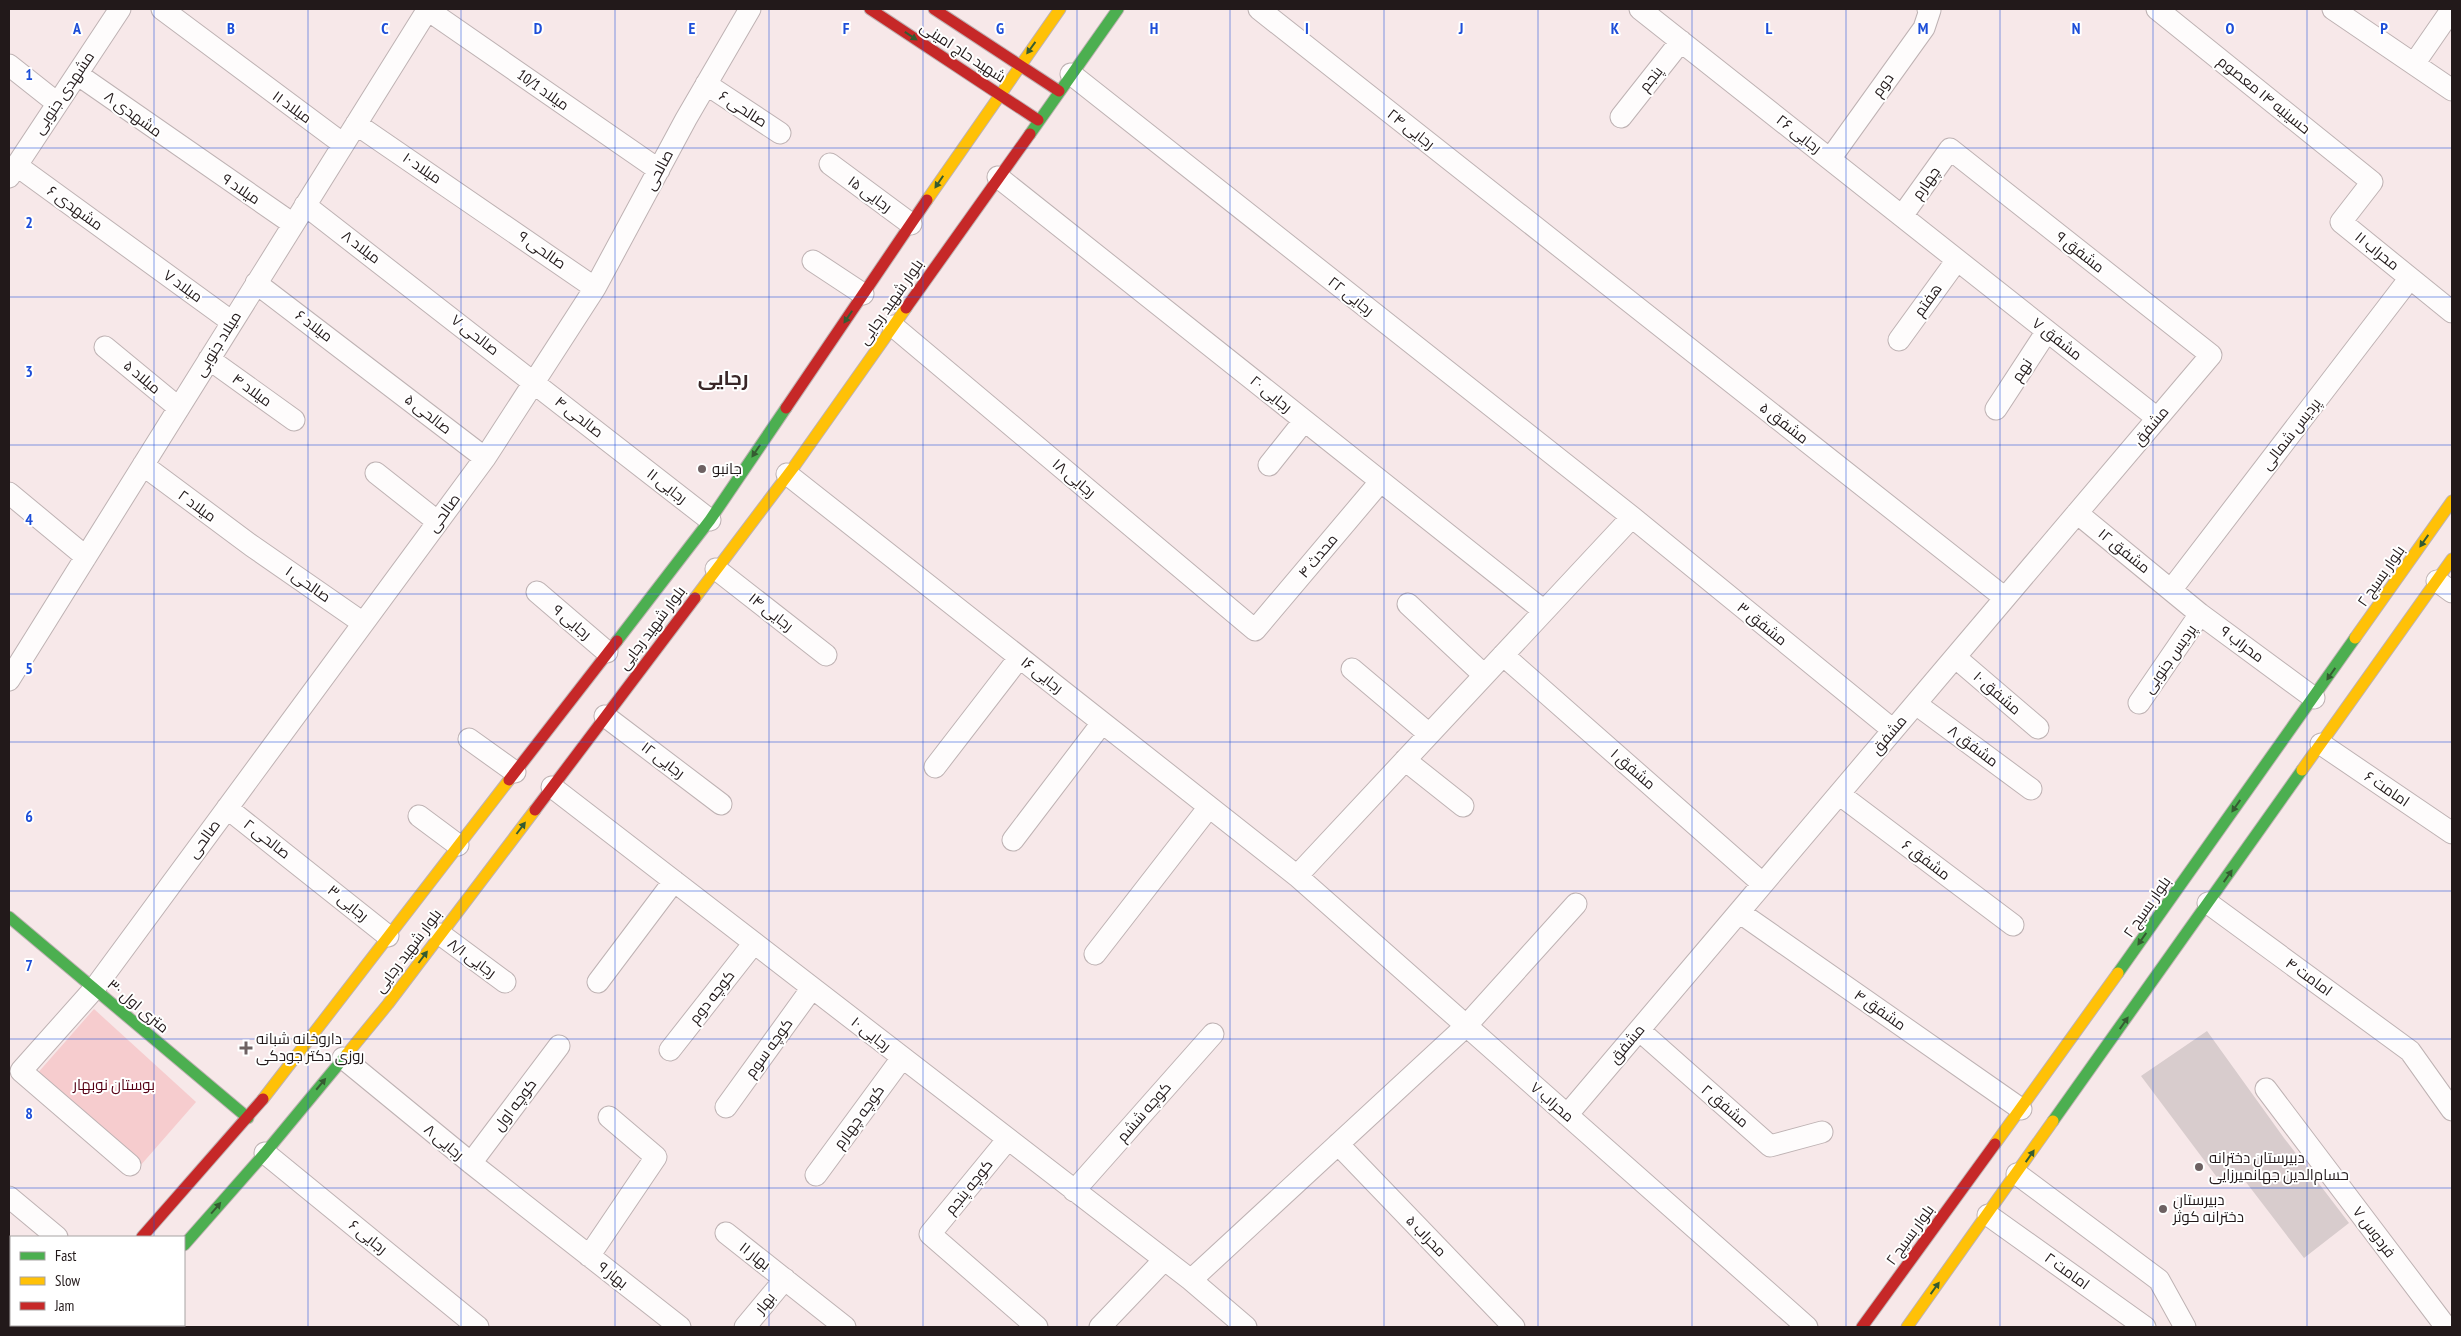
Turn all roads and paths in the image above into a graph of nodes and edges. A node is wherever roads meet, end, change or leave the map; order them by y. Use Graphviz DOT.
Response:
graph roads {
  1 [pos="120,9"];
  2 [pos="162,9"];
  3 [pos="428,9"];
  4 [pos="750,9"];
  5 [pos="870,9"];
  6 [pos="934,9"];
  7 [pos="1060,9"];
  8 [pos="1118,9"];
  9 [pos="1259,9"];
  10 [pos="1640,9"];
  11 [pos="1928,9"];
  12 [pos="2157,9"];
  13 [pos="2333,9"];
  14 [pos="2452,9"];
  15 [pos="968,31"];
  16 [pos="1681,41"];
  17 [pos="948,60"];
  18 [pos="1020,64"];
  19 [pos="2414,64"];
  20 [pos="9,65"];
  21 [pos="77,74"];
  22 [pos="1065,83"];
  23 [pos="706,84"];
  24 [pos="2452,90"];
  25 [pos="1000,94"];
  26 [pos="57,103"];
  27 [pos="1621,116"];
  28 [pos="1038,120"];
  29 [pos="356,124"];
  30 [pos="780,133"];
  31 [pos="343,144"];
  32 [pos="1950,150"];
  33 [pos="189,154"];
  34 [pos="1830,159"];
  35 [pos="830,164"];
  36 [pos="659,170"];
  37 [pos="12,171"];
  38 [pos="998,177"];
  39 [pos="2372,182"];
  40 [pos="306,205"];
  41 [pos="488,213"];
  42 [pos="1902,216"];
  43 [pos="293,224"];
  44 [pos="911,224"];
  45 [pos="1562,249"];
  46 [pos="135,251"];
  47 [pos="1957,260"];
  48 [pos="813,261"];
  49 [pos="2410,278"];
  50 [pos="256,283"];
  51 [pos="595,288"];
  52 [pos="416,289"];
  53 [pos="864,294"];
  54 [pos="2452,312"];
  55 [pos="232,322"];
  56 [pos="893,326"];
  57 [pos="2047,331"];
  58 [pos="1899,340"];
  59 [pos="105,347"];
  60 [pos="2210,355"];
  61 [pos="209,359"];
  62 [pos="372,370"];
  63 [pos="534,381"];
  64 [pos="179,408"];
  65 [pos="1996,409"];
  66 [pos="2157,418"];
  67 [pos="294,420"];
  68 [pos="1304,421"];
  69 [pos="624,452"];
  70 [pos="484,458"];
  71 [pos="143,465"];
  72 [pos="1269,465"];
  73 [pos="376,473"];
  74 [pos="787,474"];
  75 [pos="1380,482"];
  76 [pos="9,493"];
  77 [pos="2452,501"];
  78 [pos="2077,513"];
  79 [pos="1632,517"];
  80 [pos="710,520"];
  81 [pos="438,522"];
  82 [pos="252,546"];
  83 [pos="86,557"];
  84 [pos="2452,559"];
  85 [pos="716,569"];
  86 [pos="2445,586"];
  87 [pos="2171,590"];
  88 [pos="537,592"];
  89 [pos="2005,598"];
  90 [pos="1408,604"];
  91 [pos="1544,612"];
  92 [pos="2200,614"];
  93 [pos="363,623"];
  94 [pos="1255,630"];
  95 [pos="607,652"];
  96 [pos="826,655"];
  97 [pos="1503,655"];
  98 [pos="1955,657"];
  99 [pos="1019,658"];
  100 [pos="12,667"];
  101 [pos="1352,669"];
  102 [pos="1484,675"];
  103 [pos="2314,698"];
  104 [pos="2139,703"];
  105 [pos="1916,704"];
  106 [pos="605,716"];
  107 [pos="1102,723"];
  108 [pos="2038,728"];
  109 [pos="1893,730"];
  110 [pos="1429,734"];
  111 [pos="469,739"];
  112 [pos="2321,744"];
  113 [pos="1405,760"];
  114 [pos="935,767"];
  115 [pos="514,772"];
  116 [pos="2271,772"];
  117 [pos="552,787"];
  118 [pos="2291,787"];
  119 [pos="2031,789"];
  120 [pos="1839,794"];
  121 [pos="721,804"];
  122 [pos="1463,806"];
  123 [pos="1209,807"];
  124 [pos="227,808"];
  125 [pos="419,816"];
  126 [pos="2452,833"];
  127 [pos="1013,840"];
  128 [pos="458,845"];
  129 [pos="308,871"];
  130 [pos="1297,876"];
  131 [pos="674,882"];
  132 [pos="1763,884"];
  133 [pos="2208,903"];
  134 [pos="1576,904"];
  135 [pos="1740,912"];
  136 [pos="9,917"];
  137 [pos="2013,925"];
  138 [pos="440,934"];
  139 [pos="388,936"];
  140 [pos="754,943"];
  141 [pos="1095,954"];
  142 [pos="504,982"];
  143 [pos="598,982"];
  144 [pos="812,988"];
  145 [pos="94,989"];
  146 [pos="1466,1026"];
  147 [pos="1639,1030"];
  148 [pos="1213,1034"];
  149 [pos="559,1046"];
  150 [pos="670,1050"];
  151 [pos="343,1058"];
  152 [pos="902,1058"];
  153 [pos="2266,1089"];
  154 [pos="726,1107"];
  155 [pos="2021,1109"];
  156 [pos="2452,1110"];
  157 [pos="1567,1115"];
  158 [pos="609,1116"];
  159 [pos="248,1118"];
  160 [pos="1822,1132"];
  161 [pos="1008,1139"];
  162 [pos="1338,1144"];
  163 [pos="265,1153"];
  164 [pos="470,1164"];
  165 [pos="130,1165"];
  166 [pos="2017,1174"];
  167 [pos="816,1175"];
  168 [pos="1074,1191"];
  169 [pos="9,1197"];
  170 [pos="1988,1215"];
  171 [pos="546,1224"];
  172 [pos="726,1233"];
  173 [pos="56,1236"];
  174 [pos="143,1236"];
  175 [pos="185,1244"];
  176 [pos="589,1256"];
  177 [pos="1164,1260"];
  178 [pos="785,1279"];
  179 [pos="1191,1280"];
  180 [pos="475,1325"];
  181 [pos="680,1327"];
  182 [pos="745,1327"];
  183 [pos="845,1327"];
  184 [pos="1037,1327"];
  185 [pos="1100,1327"];
  186 [pos="1246,1327"];
  187 [pos="1514,1327"];
  188 [pos="1807,1327"];
  189 [pos="1862,1327"];
  190 [pos="1907,1327"];
  191 [pos="2145,1327"];
  192 [pos="2185,1327"];
  193 [pos="2446,1327"];
  1 -- 21 [label="street, مشهدی جنوبی"];
  2 -- 31 [label="street, میلاد ۱۱"];
  3 -- 29 [label="street, میلاد جنوبی"];
  3 -- 36 [label="street, میلاد 10/1"];
  4 -- 23 [label="street, صالحی"];
  5 -- 17 [label="main road, شهید حاج امینی, one-way"];
  6 -- 15 [label="main road, شهید حاج امینی"];
  7 -- 18 [label="main road, بلوار شهید رجایی, one-way"];
  8 -- 22 [label="main road, بلوار شهید رجایی"];
  9 -- 45 [label="street, رجایی ۲۴"];
  10 -- 16 [label="street, رجایی ۲۶"];
  11 -- 34 [label="street, دوم"];
  12 -- 39 [label="street, حسینیه ۱۴ معصوم"];
  13 -- 19 [label="street"];
  14 -- 19 [label="street"];
  15 -- 17 [label="main road"];
  15 -- 18 [label="main road, شهید حاج امینی"];
  16 -- 27 [label="street, پنجم"];
  16 -- 34 [label="street, رجایی ۲۶"];
  17 -- 25 [label="main road, شهید حاج امینی"];
  18 -- 22 [label="main road, شهید حاج امینی"];
  18 -- 25 [label="main road, بلوار شهید رجایی"];
  19 -- 24 [label="street"];
  20 -- 26 [label="street"];
  21 -- 26 [label="street, مشهدی جنوبی"];
  21 -- 33 [label="street, مشهدی ۸"];
  22 -- 28 [label="main road, بلوار شهید رجایی"];
  22 -- 79 [label="street, رجایی ۲۲"];
  23 -- 30 [label="street, صالحی ۶"];
  23 -- 36 [label="street, صالحی"];
  25 -- 28 [label="main road, شهید حاج امینی"];
  25 -- 44 [label="main road, بلوار شهید رجایی, one-way"];
  26 -- 37 [label="street, مشهدی جنوبی"];
  28 -- 38 [label="main road, بلوار شهید رجایی"];
  29 -- 31 [label="street, میلاد جنوبی"];
  29 -- 41 [label="street, میلاد ۱۰"];
  31 -- 40 [label="street, میلاد جنوبی"];
  32 -- 42 [label="street, چهارم"];
  32 -- 60 [label="street, مشفق ۹"];
  33 -- 43 [label="street, میلاد ۹"];
  34 -- 42 [label="street, رجایی ۲۶"];
  35 -- 44 [label="street, رجایی ۱۵"];
  36 -- 51 [label="street, صالحی"];
  37 -- 46 [label="street, مشهدی ۶"];
  38 -- 56 [label="main road, بلوار شهید رجایی"];
  38 -- 68 [label="street, رجایی ۲۰"];
  39 -- 49 [label="street, محراب ۱۱"];
  40 -- 43 [label="street, میلاد جنوبی"];
  40 -- 52 [label="street, میلاد ۸"];
  41 -- 51 [label="street, صالحی ۹"];
  42 -- 47 [label="street, رجایی ۲۶"];
  43 -- 50 [label="street, میلاد جنوبی"];
  44 -- 53 [label="main road, بلوار شهید رجایی"];
  45 -- 89 [label="street, مشفق ۵"];
  46 -- 55 [label="street, میلاد ۷"];
  47 -- 57 [label="street, مشفق ۷"];
  47 -- 58 [label="street, هفتم"];
  48 -- 53 [label="street"];
  49 -- 54 [label="street, محراب ۱۱"];
  49 -- 87 [label="street, پردیس شمالی"];
  50 -- 55 [label="street, میلاد جنوبی"];
  50 -- 62 [label="street, میلاد ۶"];
  51 -- 63 [label="street, صالحی"];
  52 -- 63 [label="street, صالحی ۷"];
  53 -- 80 [label="main road, بلوار شهید رجایی, one-way"];
  55 -- 61 [label="street, میلاد جنوبی"];
  56 -- 74 [label="main road, بلوار شهید رجایی"];
  56 -- 94 [label="street, رجایی ۱۸"];
  57 -- 65 [label="street, نهم"];
  57 -- 66 [label="street, مشفق ۷"];
  59 -- 64 [label="street, میلاد ۵"];
  60 -- 66 [label="street, مشفق"];
  61 -- 64 [label="street, میلاد جنوبی"];
  61 -- 67 [label="street, میلاد ۴"];
  62 -- 70 [label="street, صالحی ۵"];
  63 -- 69 [label="street, صالحی ۴"];
  63 -- 70 [label="street, صالحی"];
  64 -- 71 [label="street, میلاد جنوبی"];
  66 -- 78 [label="street, مشفق"];
  68 -- 72 [label="street"];
  68 -- 75 [label="street, رجایی ۲۰"];
  69 -- 80 [label="street, رجایی ۱۱"];
  70 -- 81 [label="street, صالحی"];
  71 -- 82 [label="street, میلاد ۲"];
  71 -- 83 [label="street, میلاد جنوبی"];
  73 -- 81 [label="street"];
  74 -- 85 [label="main road, بلوار شهید رجایی"];
  74 -- 99 [label="street, رجایی ۱۶"];
  75 -- 91 [label="street, رجایی ۲۰"];
  75 -- 94 [label="street, محدث ۴"];
  76 -- 83 [label="street"];
  77 -- 103 [label="main road, بلوار بسیج ۲, one-way"];
  78 -- 87 [label="street, مشفق ۱۲"];
  78 -- 89 [label="street, مشفق"];
  79 -- 91 [label="street"];
  79 -- 109 [label="street, مشفق ۳"];
  80 -- 95 [label="main road, بلوار شهید رجایی"];
  81 -- 93 [label="street, صالحی"];
  82 -- 93 [label="street, صالحی ۱"];
  83 -- 100 [label="street, میلاد جنوبی"];
  84 -- 86 [label="main road"];
  85 -- 96 [label="street, رجایی ۱۴"];
  85 -- 106 [label="main road, بلوار شهید رجایی"];
  86 -- 112 [label="main road"];
  87 -- 92 [label="street, محراب ۹"];
  88 -- 95 [label="street, رجایی ۹"];
  89 -- 98 [label="street, مشفق"];
  90 -- 102 [label="street"];
  91 -- 97 [label="street"];
  92 -- 103 [label="street, محراب ۹"];
  92 -- 104 [label="street, پردیس جنوبی"];
  93 -- 124 [label="street, صالحی"];
  95 -- 115 [label="main road, بلوار شهید رجایی"];
  97 -- 102 [label="street"];
  97 -- 132 [label="street, مشفق ۱"];
  98 -- 105 [label="street, مشفق"];
  98 -- 108 [label="street, مشفق ۱۰"];
  99 -- 107 [label="street, رجایی ۱۶"];
  99 -- 114 [label="street"];
  101 -- 110 [label="street"];
  102 -- 110 [label="street"];
  103 -- 116 [label="main road, بلوار بسیج ۲"];
  105 -- 109 [label="street, مشفق"];
  105 -- 119 [label="street, مشفق ۸"];
  106 -- 117 [label="main road, بلوار شهید رجایی"];
  106 -- 121 [label="street, رجایی ۱۲"];
  107 -- 123 [label="street, رجایی ۱۶"];
  107 -- 127 [label="street"];
  109 -- 120 [label="street, مشفق"];
  110 -- 113 [label="street"];
  111 -- 115 [label="street"];
  112 -- 118 [label="main road"];
  112 -- 126 [label="street, امامت ۶"];
  113 -- 122 [label="street"];
  113 -- 130 [label="street"];
  115 -- 128 [label="main road, بلوار شهید رجایی"];
  116 -- 118 [label="main road"];
  116 -- 155 [label="main road, بلوار بسیج ۲, one-way"];
  117 -- 131 [label="street, رجایی ۱۰"];
  138 -- 117 [label="main road, بلوار شهید رجایی, one-way"];
  133 -- 118 [label="main road, one-way"];
  120 -- 132 [label="street, مشفق"];
  120 -- 137 [label="street, مشفق ۶"];
  123 -- 130 [label="street, رجایی ۱۶"];
  123 -- 141 [label="street"];
  124 -- 129 [label="street, صالحی ۲"];
  124 -- 145 [label="street, صالحی"];
  125 -- 128 [label="street"];
  128 -- 139 [label="main road, بلوار شهید رجایی"];
  129 -- 139 [label="street, رجایی ۳"];
  130 -- 146 [label="street, محراب ۷"];
  131 -- 140 [label="street, رجایی ۱۰"];
  131 -- 143 [label="street"];
  132 -- 135 [label="street, مشفق"];
  133 -- 156 [label="street, امامت ۴"];
  166 -- 133 [label="main road, one-way"];
  134 -- 146 [label="street"];
  135 -- 147 [label="street, مشفق"];
  135 -- 155 [label="street, مشفق ۴"];
  136 -- 145 [label="main road, ۳۰ متری اول"];
  138 -- 142 [label="street, رجایی ۸/۱"];
  151 -- 138 [label="main road, بلوار شهید رجایی, one-way"];
  139 -- 159 [label="main road, بلوار شهید رجایی"];
  140 -- 144 [label="street, رجایی ۱۰"];
  140 -- 150 [label="street, کوچه دوم"];
  144 -- 152 [label="street, رجایی ۱۰"];
  144 -- 154 [label="street, کوچه سوم"];
  145 -- 159 [label="main road, ۳۰ متری اول"];
  145 -- 165 [label="street, صالحی"];
  146 -- 157 [label="street, محراب ۷"];
  146 -- 162 [label="street"];
  147 -- 157 [label="street, مشفق"];
  147 -- 160 [label="street, مشفق ۲"];
  148 -- 168 [label="street, کوچه ششم"];
  149 -- 164 [label="street, کوچه اول"];
  163 -- 151 [label="main road, بلوار شهید رجایی, one-way"];
  151 -- 164 [label="street, رجایی ۸"];
  152 -- 161 [label="street, رجایی ۱۰"];
  152 -- 167 [label="street, کوچه چهارم"];
  153 -- 193 [label="street, فردوس ۷"];
  155 -- 189 [label="main road, بلوار بسیج ۲"];
  157 -- 188 [label="street, محراب ۷"];
  158 -- 176 [label="street"];
  159 -- 174 [label="main road, بلوار شهید رجایی"];
  161 -- 168 [label="street, رجایی ۱۰"];
  161 -- 184 [label="street, کوچه پنجم"];
  162 -- 179 [label="street"];
  162 -- 187 [label="street, محراب ۵"];
  175 -- 163 [label="main road, بلوار شهید رجایی, one-way"];
  163 -- 180 [label="street, رجایی ۶"];
  164 -- 171 [label="street, رجایی ۸"];
  166 -- 170 [label="main road"];
  166 -- 192 [label="street"];
  168 -- 177 [label="street, رجایی ۱۰"];
  169 -- 173 [label="street"];
  190 -- 170 [label="main road, one-way"];
  170 -- 191 [label="street, امامت ۲"];
  171 -- 176 [label="street, بهار ۹"];
  172 -- 178 [label="street, بهار ۱۱"];
  176 -- 181 [label="street, بهار ۹"];
  177 -- 179 [label="street, رجایی ۱۰"];
  177 -- 185 [label="street"];
  178 -- 182 [label="street, بهار"];
  178 -- 183 [label="street, بهار ۱۱"];
  179 -- 186 [label="street, رجایی ۱۰"];
}
